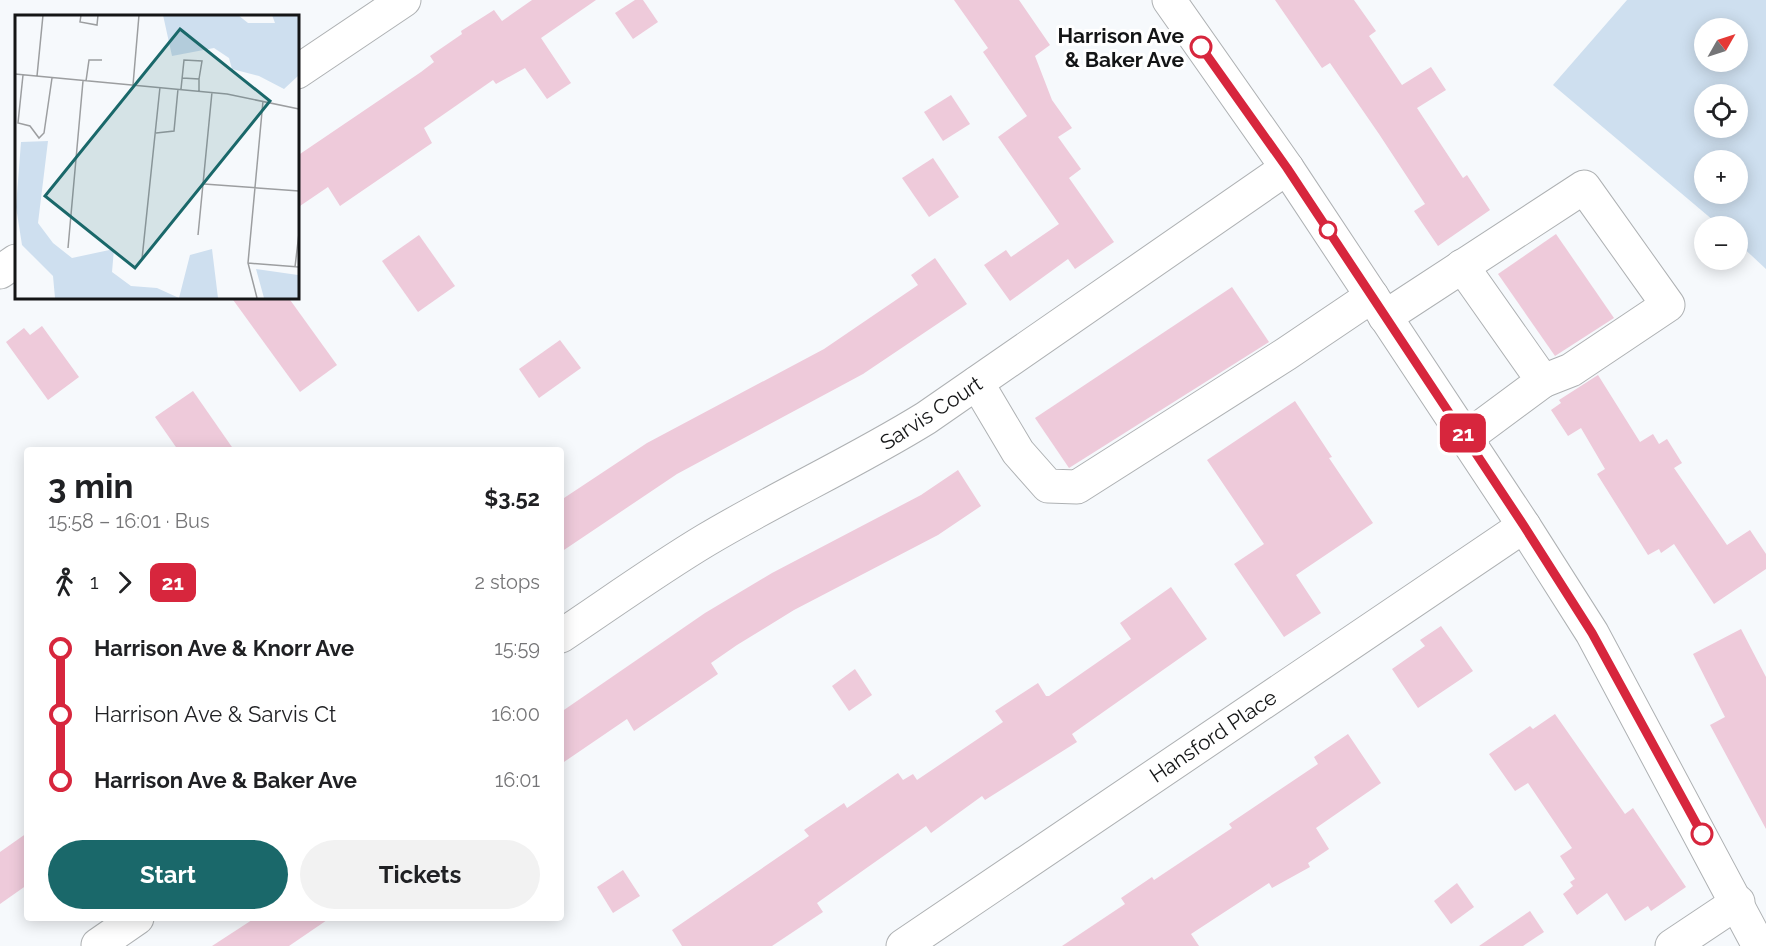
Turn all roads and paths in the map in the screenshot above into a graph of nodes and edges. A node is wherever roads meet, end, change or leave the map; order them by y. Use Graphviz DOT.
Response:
graph roads {
  1 [pos="404,0"];
  2 [pos="1169,0"];
  3 [pos="298,71"];
  4 [pos="1287,168"];
  5 [pos="15,262"];
  6 [pos="1462,266"];
  7 [pos="0,272"];
  8 [pos="1378,306"];
  9 [pos="1544,381"];
  10 [pos="977,383"];
  11 [pos="1466,438"];
  12 [pos="1524,526"];
  13 [pos="564,634"];
  14 [pos="1738,902"];
  15 [pos="133,921"];
  16 [pos="98,945"];
  17 [pos="903,946"];
  18 [pos="1672,946"];
  19 [pos="1759,946"];
  1 -- 3 [label="street"];
  2 -- 4 [label="street"];
  4 -- 8 [label="street"];
  4 -- 10 [label="street, Sarvis Court"];
  5 -- 7 [label="street"];
  6 -- 8 [label="street"];
  6 -- 9 [label="street"];
  6 -- 9 [label="street"];
  8 -- 10 [label="street"];
  8 -- 11 [label="street"];
  9 -- 11 [label="street"];
  10 -- 13 [label="street, Sarvis Court"];
  11 -- 12 [label="street"];
  12 -- 14 [label="street"];
  12 -- 17 [label="street, Hansford Place"];
  14 -- 18 [label="street"];
  14 -- 19 [label="street"];
  15 -- 16 [label="street"];
}
